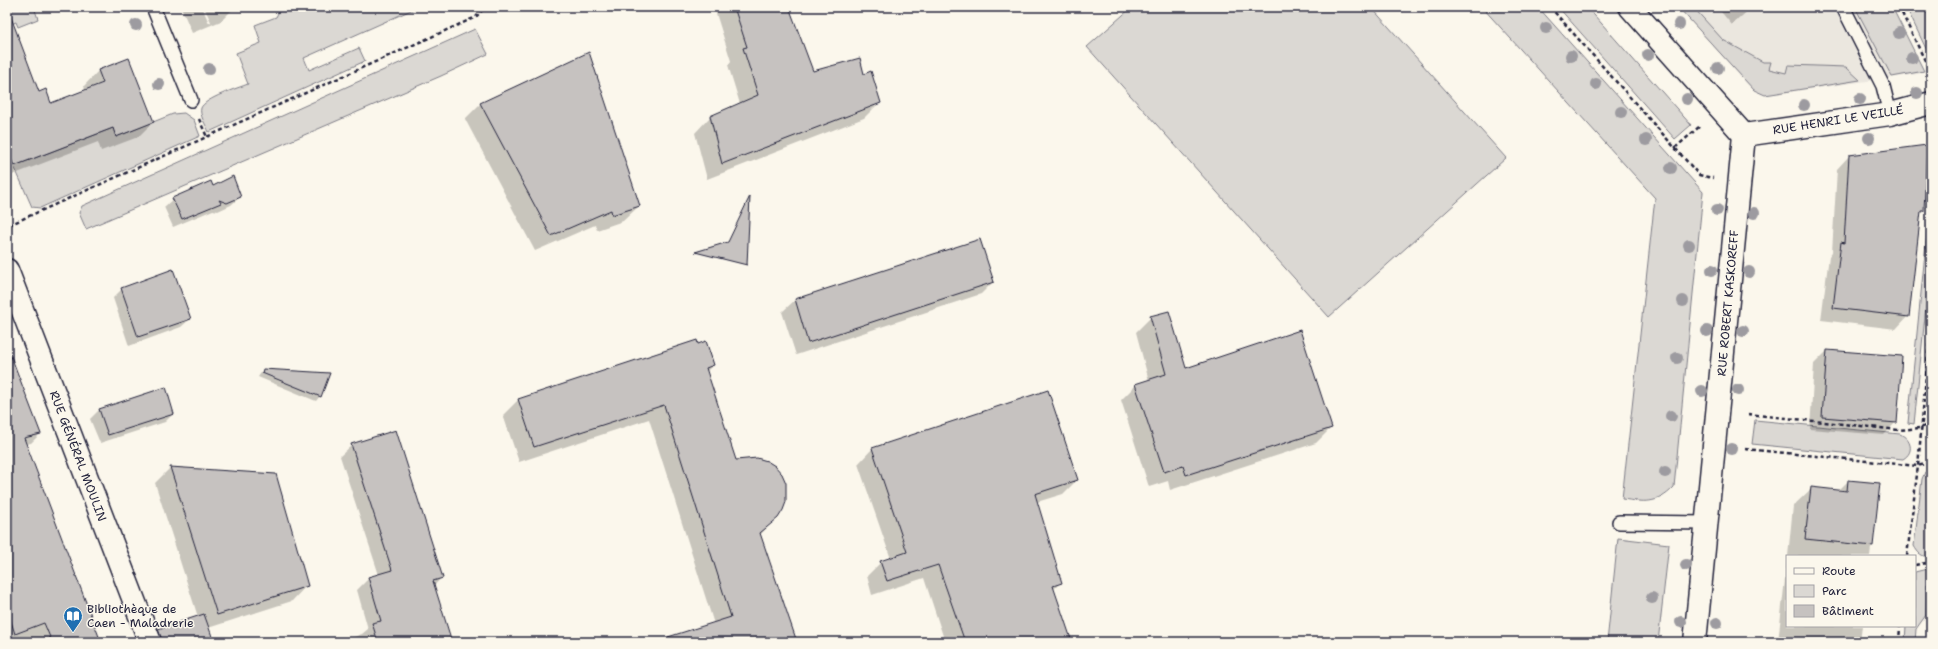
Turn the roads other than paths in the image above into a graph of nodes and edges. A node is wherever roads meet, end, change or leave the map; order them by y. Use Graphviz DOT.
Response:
graph roads {
  1 [pos="153,7"];
  2 [pos="1630,7"];
  3 [pos="1844,7"];
  4 [pos="191,100"];
  5 [pos="1931,103"];
  6 [pos="1890,114"];
  7 [pos="1744,135"];
  8 [pos="7,270"];
  9 [pos="1619,522"];
  10 [pos="1707,523"];
  11 [pos="150,642"];
  12 [pos="1696,642"];
  1 -- 4 [label="lane"];
  2 -- 7 [label="street"];
  3 -- 6 [label="lane"];
  5 -- 6 [label="street, RUE HENRI LE VEILLÉ"];
  6 -- 7 [label="street, RUE HENRI LE VEILLÉ"];
  7 -- 10 [label="street, RUE ROBERT KASKOREFF"];
  8 -- 11 [label="street, RUE GÉNÉRAL MOULIN"];
  9 -- 10 [label="lane"];
  10 -- 12 [label="street, RUE ROBERT KASKOREFF"];
}
